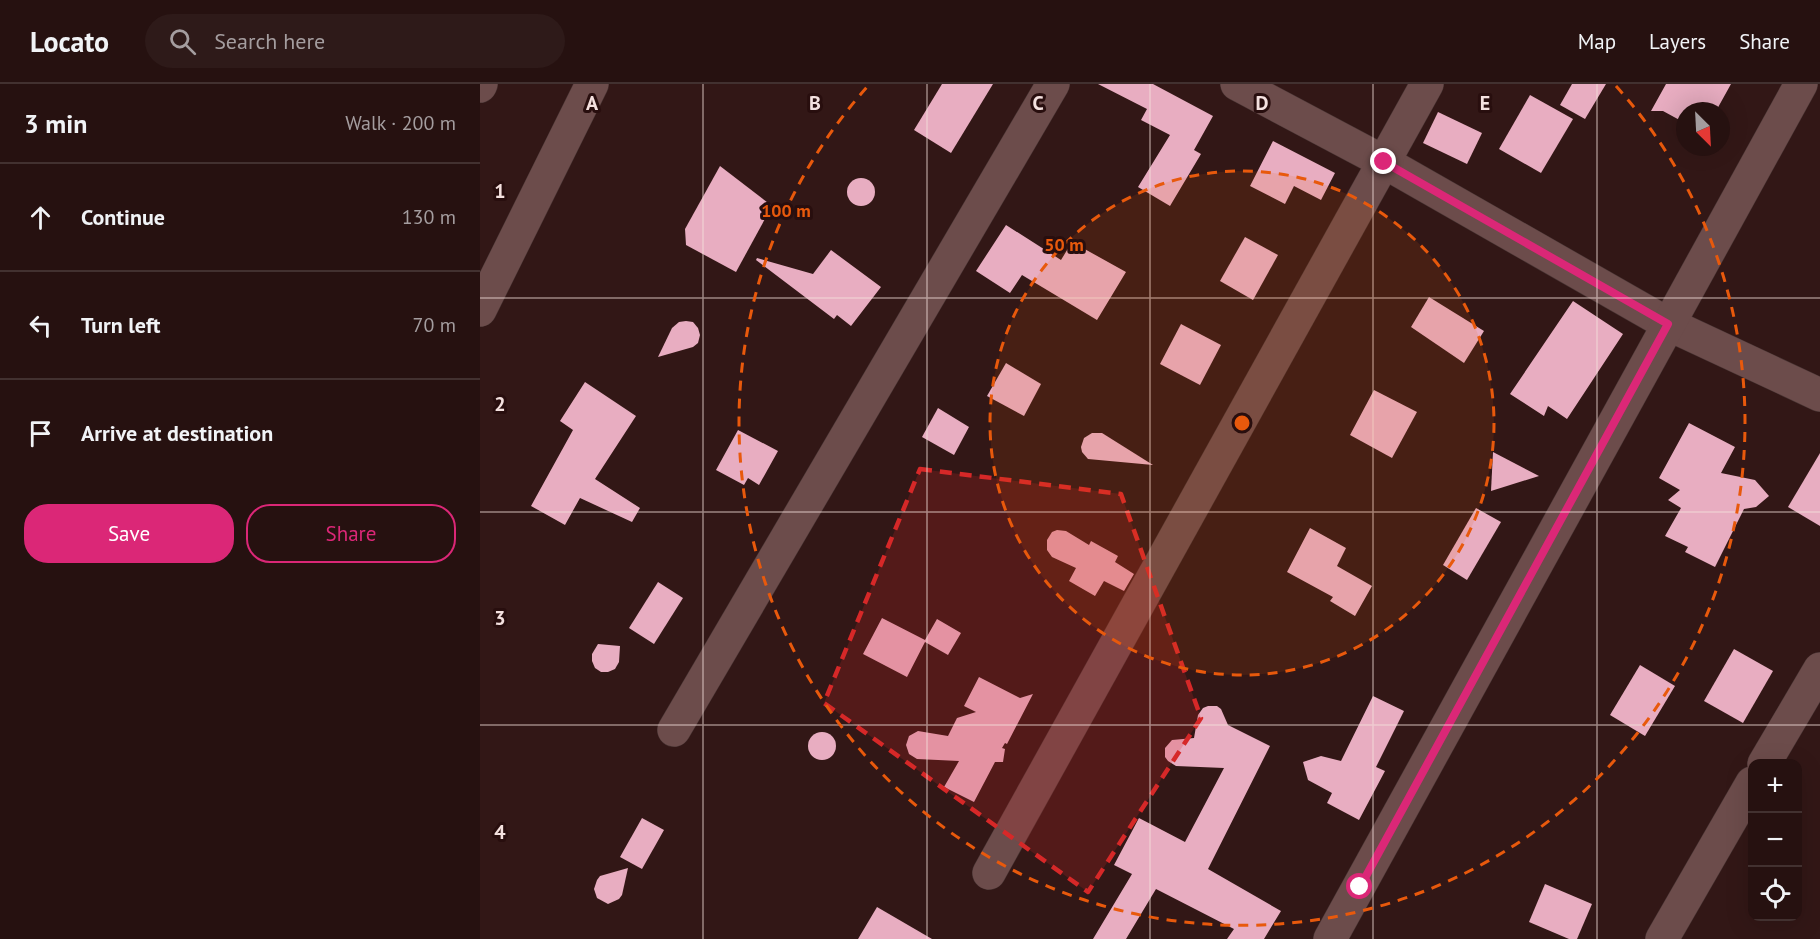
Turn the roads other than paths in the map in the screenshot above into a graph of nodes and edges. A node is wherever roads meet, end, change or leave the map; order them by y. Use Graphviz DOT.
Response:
graph roads {
  1 [pos="592,84"];
  2 [pos="1053,84"];
  3 [pos="1237,84"];
  4 [pos="1427,84"];
  5 [pos="1802,84"];
  6 [pos="1384,162"];
  7 [pos="480,310"];
  8 [pos="1668,324"];
  9 [pos="1820,395"];
  10 [pos="1820,669"];
  11 [pos="674,730"];
  12 [pos="1767,759"];
  13 [pos="1748,790"];
  14 [pos="989,873"];
  15 [pos="1330,939"];
  16 [pos="1662,939"];
  1 -- 7 [label="street"];
  2 -- 11 [label="street"];
  3 -- 6 [label="street"];
  4 -- 6 [label="street"];
  5 -- 8 [label="street"];
  6 -- 8 [label="street"];
  6 -- 14 [label="street"];
  8 -- 9 [label="street"];
  8 -- 15 [label="street"];
  10 -- 12 [label="street"];
  13 -- 16 [label="street"];
}
